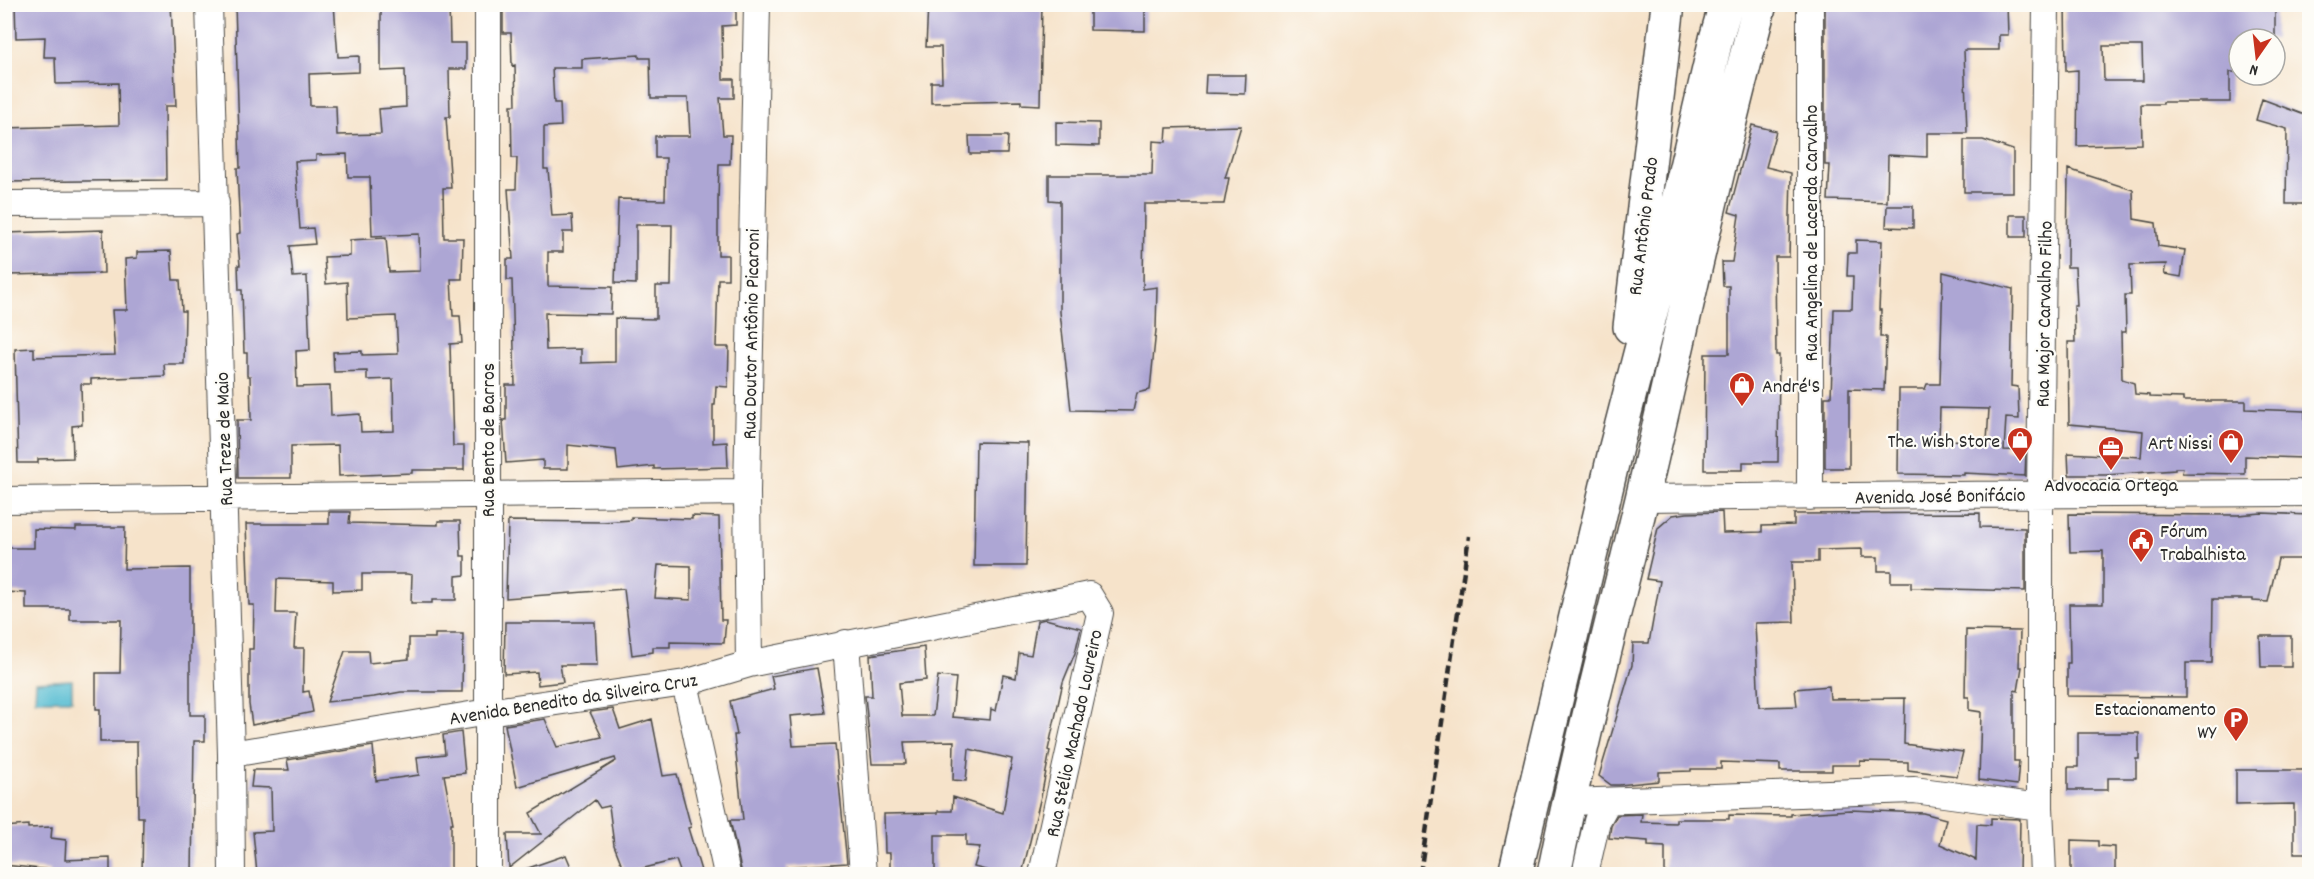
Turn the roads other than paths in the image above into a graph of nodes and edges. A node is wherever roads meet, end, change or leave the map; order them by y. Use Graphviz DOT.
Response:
graph roads {
  1 [pos="209,4"];
  2 [pos="488,4"];
  3 [pos="757,4"];
  4 [pos="1668,4"];
  5 [pos="1726,4"];
  6 [pos="1760,4"];
  7 [pos="1810,4"];
  8 [pos="2046,4"];
  9 [pos="216,203"];
  10 [pos="4,204"];
  11 [pos="1616,447"];
  12 [pos="747,492"];
  13 [pos="2040,493"];
  14 [pos="2310,493"];
  15 [pos="487,496"];
  16 [pos="224,497"];
  17 [pos="1810,497"];
  18 [pos="1642,498"];
  19 [pos="4,500"];
  20 [pos="1089,595"];
  21 [pos="846,643"];
  22 [pos="749,664"];
  23 [pos="685,683"];
  24 [pos="488,712"];
  25 [pos="231,754"];
  26 [pos="1608,801"];
  27 [pos="1568,802"];
  28 [pos="2040,807"];
  29 [pos="232,874"];
  30 [pos="488,874"];
  31 [pos="727,874"];
  32 [pos="863,874"];
  33 [pos="1042,874"];
  34 [pos="1515,874"];
  35 [pos="1554,874"];
  36 [pos="1585,874"];
  37 [pos="2043,874"];
  1 -- 9 [label="street, Rua Treze de Maio"];
  2 -- 15 [label="street, Rua Bento de Barros"];
  3 -- 12 [label="street, Rua Doutor Antônio Picaroni"];
  4 -- 11 [label="main road, Rua Antônio Prado"];
  5 -- 11 [label="main road"];
  6 -- 18 [label="main road"];
  7 -- 17 [label="street, Rua Angelina de Lacerda Carvalho"];
  8 -- 13 [label="street, Rua Major Carvalho Filho"];
  9 -- 10 [label="street"];
  9 -- 16 [label="street, Rua Treze de Maio"];
  11 -- 34 [label="main road"];
  12 -- 15 [label="street"];
  12 -- 22 [label="street, Rua Doutor Antônio Picaroni"];
  13 -- 14 [label="street, Avenida José Bonifácio"];
  13 -- 17 [label="street, Avenida José Bonifácio"];
  13 -- 28 [label="street, Rua Major Carvalho Filho"];
  15 -- 16 [label="street"];
  15 -- 24 [label="street, Rua Bento de Barros"];
  16 -- 19 [label="street"];
  16 -- 25 [label="street, Rua Treze de Maio"];
  17 -- 18 [label="street, Avenida José Bonifácio"];
  18 -- 27 [label="main road"];
  20 -- 21 [label="street, Avenida Benedito da Silveira Cruz"];
  20 -- 33 [label="street, Rua Stélio Machado Loureiro"];
  21 -- 22 [label="street, Avenida Benedito da Silveira Cruz"];
  21 -- 32 [label="street"];
  22 -- 23 [label="street, Avenida Benedito da Silveira Cruz"];
  23 -- 24 [label="street, Avenida Benedito da Silveira Cruz"];
  23 -- 31 [label="street"];
  24 -- 25 [label="street, Avenida Benedito da Silveira Cruz"];
  24 -- 30 [label="street, Rua Bento de Barros"];
  25 -- 29 [label="street, Rua Treze de Maio"];
  26 -- 27 [label="street"];
  26 -- 28 [label="street"];
  26 -- 36 [label="street"];
  27 -- 35 [label="main road"];
  28 -- 37 [label="street, Rua Major Carvalho Filho"];
}
